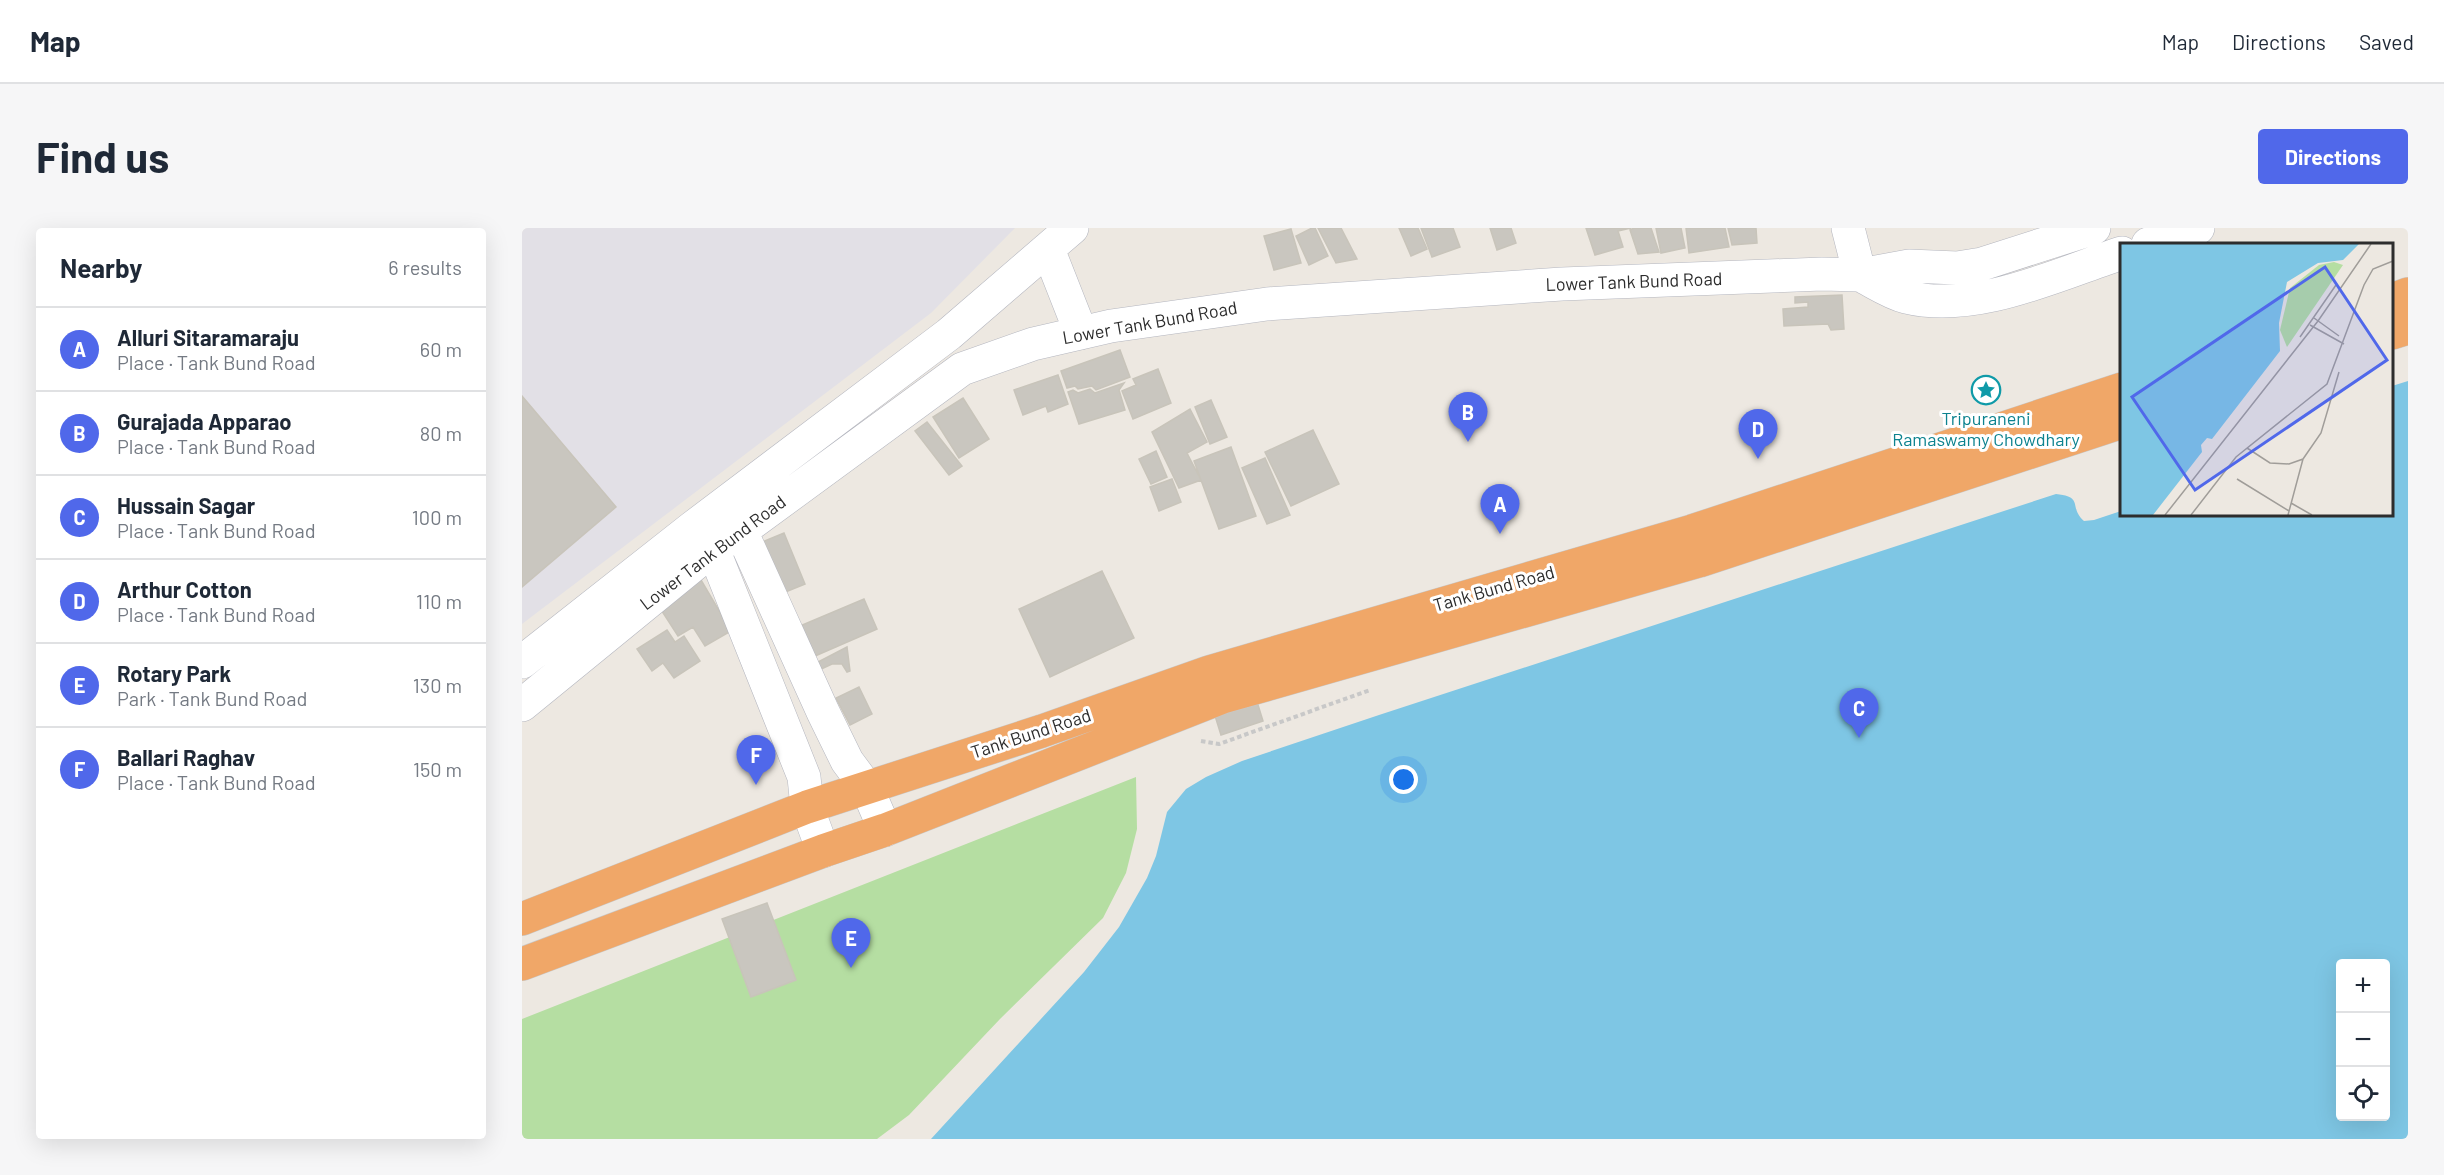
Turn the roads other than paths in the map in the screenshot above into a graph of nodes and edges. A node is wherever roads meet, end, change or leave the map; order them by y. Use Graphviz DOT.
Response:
graph roads {
  1 [pos="1072,228"];
  2 [pos="1848,228"];
  3 [pos="2094,228"];
  4 [pos="2198,228"];
  5 [pos="2151,243"];
  6 [pos="1048,249"];
  7 [pos="2120,253"];
  8 [pos="1860,275"];
  9 [pos="2408,294"];
  10 [pos="2393,299"];
  11 [pos="2408,328"];
  12 [pos="2393,332"];
  13 [pos="1081,333"];
  14 [pos="2120,389"];
  15 [pos="2120,422"];
  16 [pos="741,531"];
  17 [pos="713,549"];
  18 [pos="522,662"];
  19 [pos="522,705"];
  20 [pos="867,788"];
  21 [pos="807,807"];
  22 [pos="885,830"];
  23 [pos="823,851"];
  24 [pos="522,919"];
  25 [pos="522,964"];
  1 -- 6 [label="main road, Lower Tank Bund Road"];
  2 -- 8 [label="main road"];
  3 -- 8 [label="main road, Lower Tank Bund Road"];
  4 -- 5 [label="main road"];
  6 -- 13 [label="main road"];
  6 -- 18 [label="main road, Lower Tank Bund Road"];
  7 -- 8 [label="main road, Lower Tank Bund Road"];
  8 -- 13 [label="main road, Lower Tank Bund Road"];
  9 -- 10 [label="highway"];
  11 -- 12 [label="highway"];
  13 -- 16 [label="main road, Lower Tank Bund Road"];
  14 -- 20 [label="highway, Tank Bund Road"];
  15 -- 22 [label="highway"];
  16 -- 17 [label="main road, Lower Tank Bund Road"];
  16 -- 20 [label="main road"];
  17 -- 19 [label="main road, Lower Tank Bund Road"];
  17 -- 21 [label="main road"];
  20 -- 21 [label="highway, Tank Bund Road"];
  20 -- 22 [label="main road"];
  21 -- 23 [label="main road"];
  21 -- 24 [label="highway, Tank Bund Road"];
  22 -- 23 [label="highway"];
  23 -- 25 [label="highway"];
}
